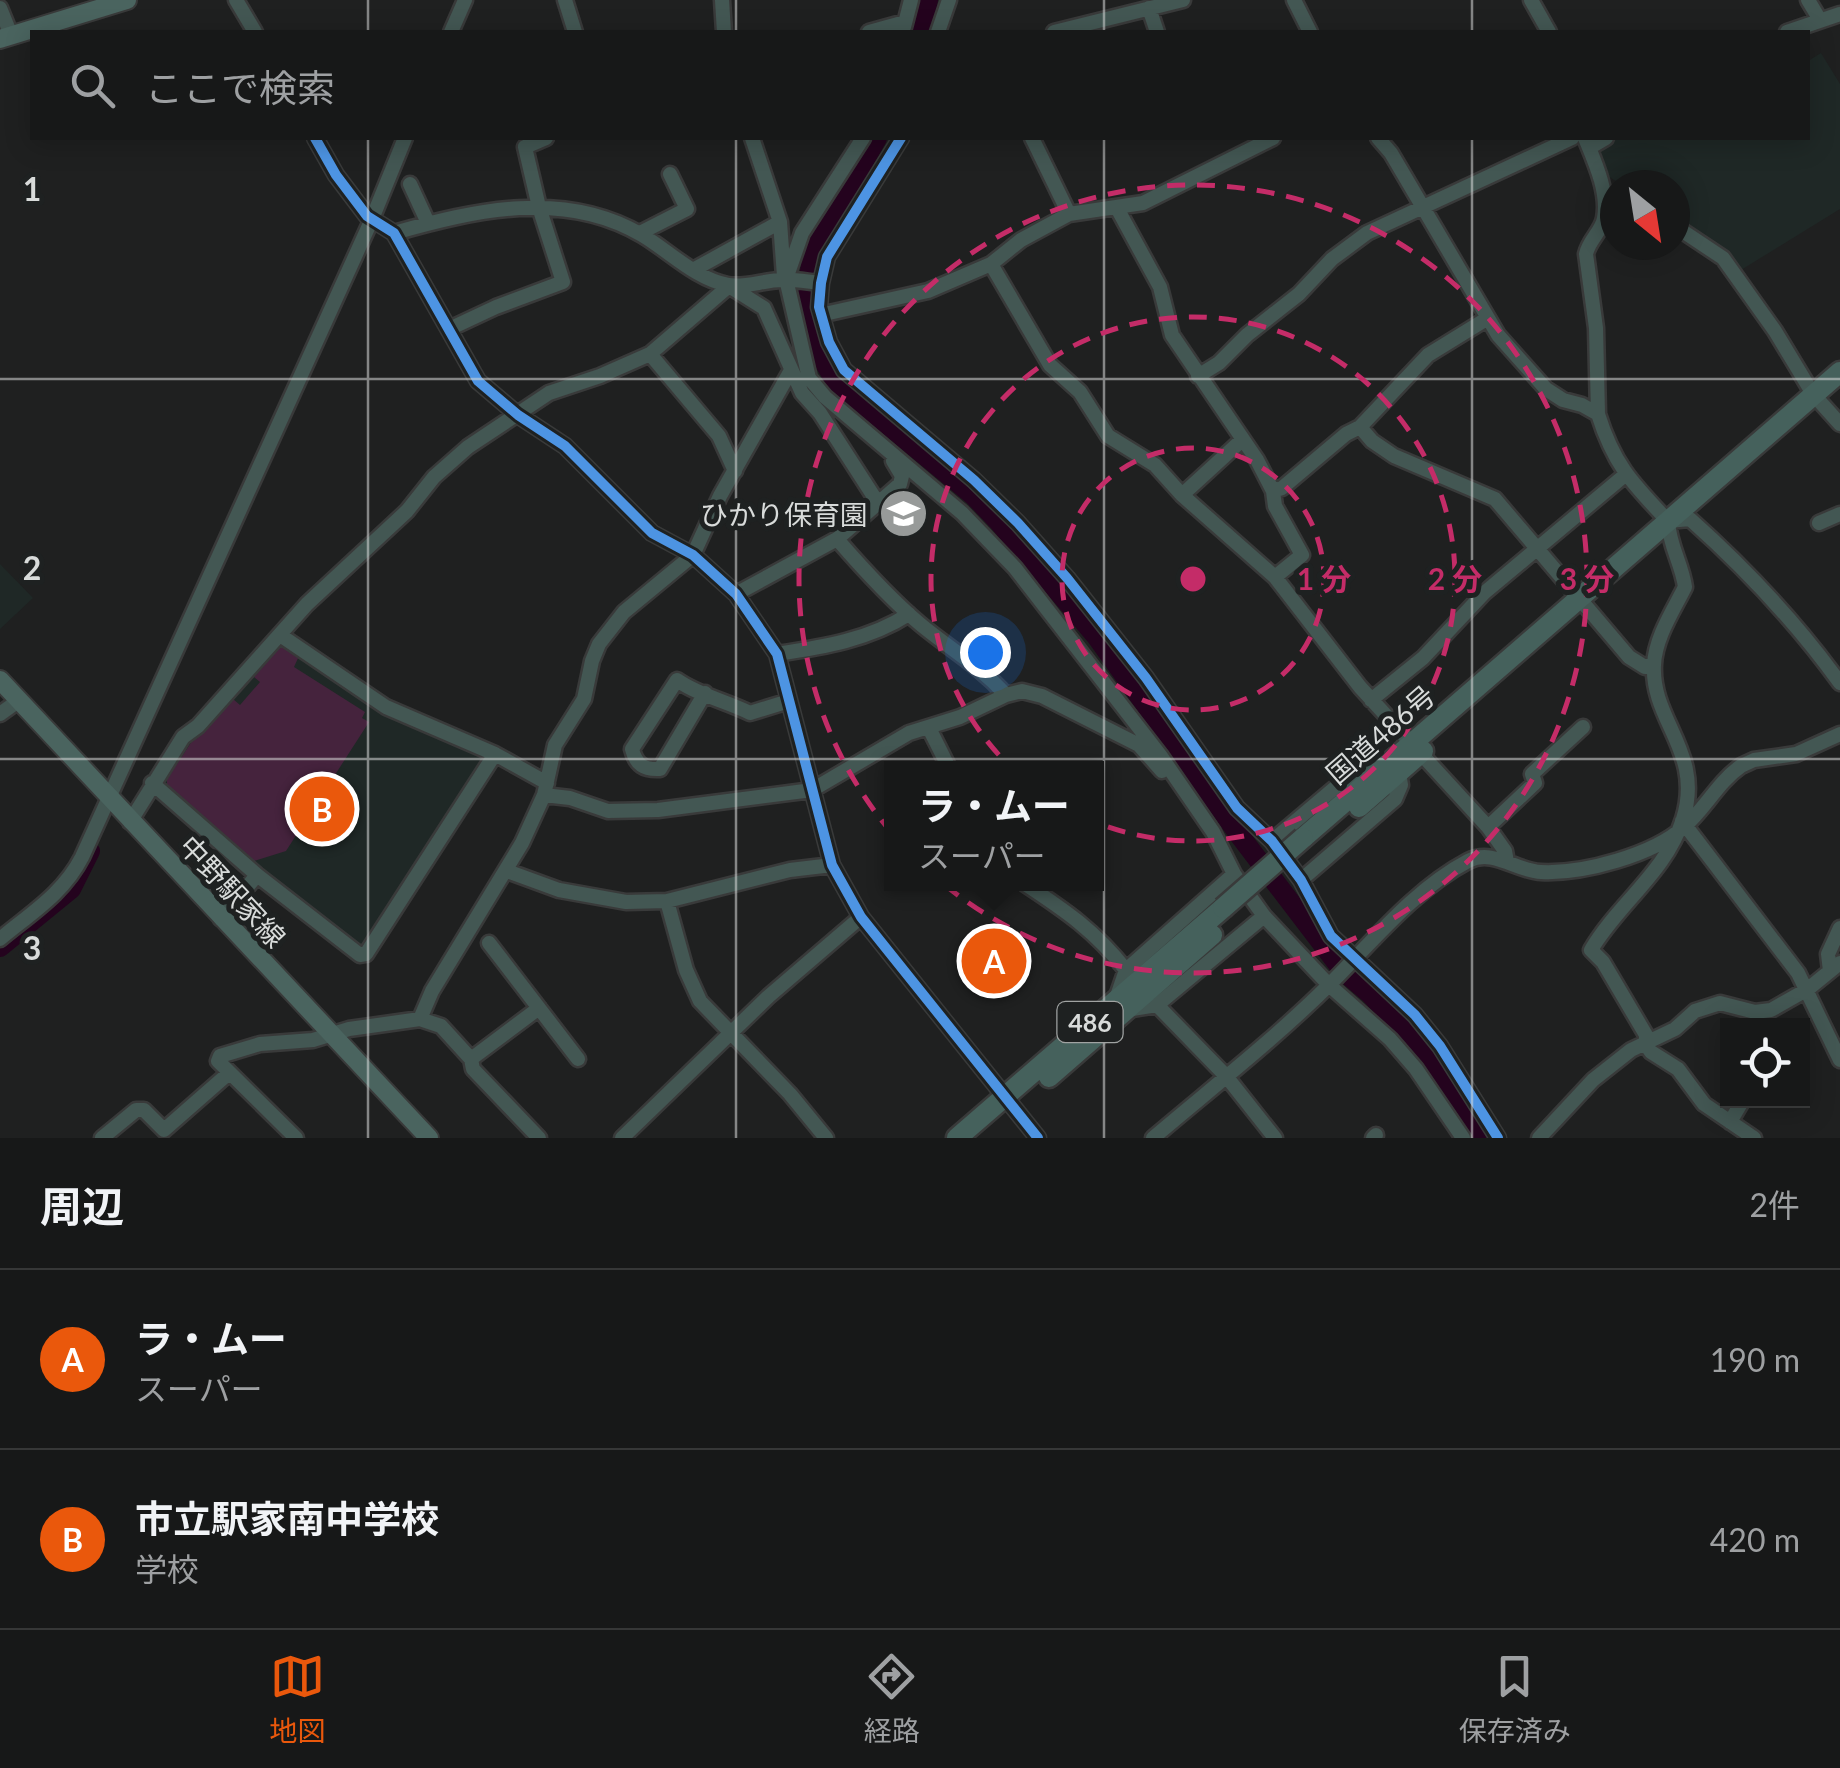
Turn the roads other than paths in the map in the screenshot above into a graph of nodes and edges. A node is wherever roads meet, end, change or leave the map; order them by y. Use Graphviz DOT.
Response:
graph roads {
  1 [pos="127,0"];
  2 [pos="236,0"];
  3 [pos="465,0"];
  4 [pos="565,0"];
  5 [pos="722,0"];
  6 [pos="911,0"];
  7 [pos="1182,0"];
  8 [pos="1294,0"];
  9 [pos="1531,0"];
  10 [pos="1808,0"];
  11 [pos="948,2"];
  12 [pos="0,8"];
  13 [pos="1149,8"];
  14 [pos="1840,14"];
  15 [pos="1820,20"];
  16 [pos="1106,26"];
  17 [pos="904,28"];
  18 [pos="254,30"];
  19 [pos="452,30"];
  20 [pos="574,30"];
  21 [pos="724,30"];
  22 [pos="939,30"];
  23 [pos="953,30"];
  24 [pos="1071,30"];
  25 [pos="1157,30"];
  26 [pos="1309,30"];
  27 [pos="1548,30"];
  28 [pos="1792,30"];
  29 [pos="6,37"];
  30 [pos="315,140"];
  31 [pos="404,140"];
  32 [pos="541,140"];
  33 [pos="753,140"];
  34 [pos="862,140"];
  35 [pos="900,140"];
  36 [pos="1033,140"];
  37 [pos="1269,140"];
  38 [pos="1379,140"];
  39 [pos="1568,140"];
  40 [pos="1587,142"];
  41 [pos="670,174"];
  42 [pos="1600,179"];
  43 [pos="410,184"];
  44 [pos="539,207"];
  45 [pos="1117,208"];
  46 [pos="1423,208"];
  47 [pos="1070,214"];
  48 [pos="372,219"];
  49 [pos="780,222"];
  50 [pos="428,223"];
  51 [pos="1600,228"];
  52 [pos="394,233"];
  53 [pos="640,234"];
  54 [pos="1690,236"];
  55 [pos="991,264"];
  56 [pos="693,270"];
  57 [pos="789,280"];
  58 [pos="821,282"];
  59 [pos="729,286"];
  60 [pos="829,313"];
  61 [pos="1488,318"];
  62 [pos="449,330"];
  63 [pos="829,342"];
  64 [pos="650,354"];
  65 [pos="790,372"];
  66 [pos="1840,372"];
  67 [pos="1198,376"];
  68 [pos="1840,388"];
  69 [pos="1818,399"];
  70 [pos="1598,414"];
  71 [pos="518,415"];
  72 [pos="1840,424"];
  73 [pos="1360,428"];
  74 [pos="1242,440"];
  75 [pos="884,447"];
  76 [pos="735,470"];
  77 [pos="1625,476"];
  78 [pos="1273,491"];
  79 [pos="1182,495"];
  80 [pos="878,502"];
  81 [pos="1840,514"];
  82 [pos="1690,519"];
  83 [pos="1819,524"];
  84 [pos="1668,530"];
  85 [pos="836,539"];
  86 [pos="1540,548"];
  87 [pos="693,555"];
  88 [pos="1275,577"];
  89 [pos="736,594"];
  90 [pos="1584,602"];
  91 [pos="909,614"];
  92 [pos="280,635"];
  93 [pos="777,654"];
  94 [pos="1654,664"];
  95 [pos="0,680"];
  96 [pos="1840,683"];
  97 [pos="705,693"];
  98 [pos="1006,694"];
  99 [pos="1371,700"];
  100 [pos="789,701"];
  101 [pos="18,702"];
  102 [pos="0,714"];
  103 [pos="1583,727"];
  104 [pos="929,728"];
  105 [pos="1840,734"];
  106 [pos="1416,749"];
  107 [pos="495,754"];
  108 [pos="946,761"];
  109 [pos="1392,769"];
  110 [pos="152,783"];
  111 [pos="546,789"];
  112 [pos="812,790"];
  113 [pos="1186,791"];
  114 [pos="112,802"];
  115 [pos="130,822"];
  116 [pos="1488,827"];
  117 [pos="1675,834"];
  118 [pos="1272,841"];
  119 [pos="1507,862"];
  120 [pos="832,866"];
  121 [pos="508,871"];
  122 [pos="1234,874"];
  123 [pos="257,875"];
  124 [pos="1301,880"];
  125 [pos="1037,891"];
  126 [pos="667,901"];
  127 [pos="1264,916"];
  128 [pos="861,918"];
  129 [pos="221,919"];
  130 [pos="1840,929"];
  131 [pos="0,939"];
  132 [pos="489,943"];
  133 [pos="1353,960"];
  134 [pos="1835,967"];
  135 [pos="1126,970"];
  136 [pos="1329,985"];
  137 [pos="1808,989"];
  138 [pos="1121,1004"];
  139 [pos="1157,1005"];
  140 [pos="540,1008"];
  141 [pos="1766,1018"];
  142 [pos="420,1019"];
  143 [pos="730,1035"];
  144 [pos="332,1036"];
  145 [pos="1646,1045"];
  146 [pos="578,1058"];
  147 [pos="472,1059"];
  148 [pos="1840,1060"];
  149 [pos="229,1072"];
  150 [pos="1226,1076"];
  151 [pos="1009,1103"];
  152 [pos="1738,1108"];
  153 [pos="1730,1122"];
  154 [pos="102,1138"];
  155 [pos="296,1138"];
  156 [pos="429,1138"];
  157 [pos="538,1138"];
  158 [pos="622,1138"];
  159 [pos="826,1138"];
  160 [pos="958,1138"];
  161 [pos="979,1138"];
  162 [pos="1038,1138"];
  163 [pos="1153,1138"];
  164 [pos="1275,1138"];
  165 [pos="1462,1138"];
  166 [pos="1498,1138"];
  167 [pos="1540,1138"];
  168 [pos="1754,1138"];
  1 -- 29 [label="main road"];
  2 -- 18 [label="street"];
  3 -- 19 [label="street"];
  4 -- 20 [label="street"];
  5 -- 21 [label="street"];
  6 -- 17 [label="street"];
  7 -- 13 [label="street"];
  8 -- 26 [label="street"];
  9 -- 27 [label="street"];
  10 -- 15 [label="street"];
  11 -- 22 [label="street"];
  11 -- 23 [label="street"];
  12 -- 29 [label="street"];
  13 -- 16 [label="street"];
  13 -- 25 [label="street"];
  14 -- 15 [label="street"];
  15 -- 28 [label="street"];
  16 -- 24 [label="street"];
  30 -- 48 [label="street"];
  31 -- 48 [label="street"];
  32 -- 44 [label="street"];
  33 -- 49 [label="street"];
  34 -- 57 [label="street"];
  35 -- 58 [label="street"];
  36 -- 47 [label="street"];
  37 -- 45 [label="street"];
  38 -- 46 [label="street"];
  39 -- 46 [label="street"];
  40 -- 42 [label="street"];
  41 -- 53 [label="street"];
  43 -- 50 [label="street"];
  44 -- 50 [label="street"];
  44 -- 53 [label="street"];
  44 -- 62 [label="street"];
  45 -- 47 [label="street"];
  45 -- 67 [label="street"];
  46 -- 61 [label="street"];
  46 -- 67 [label="street"];
  47 -- 55 [label="street"];
  48 -- 52 [label="street"];
  48 -- 114 [label="street"];
  49 -- 56 [label="street"];
  49 -- 57 [label="street"];
  50 -- 52 [label="street"];
  51 -- 70 [label="street"];
  52 -- 62 [label="street"];
  53 -- 56 [label="street"];
  54 -- 69 [label="street"];
  55 -- 60 [label="street"];
  55 -- 79 [label="street"];
  56 -- 59 [label="street"];
  57 -- 58 [label="street"];
  57 -- 59 [label="street"];
  57 -- 75 [label="street"];
  58 -- 60 [label="street"];
  58 -- 63 [label="street"];
  59 -- 64 [label="street"];
  59 -- 65 [label="street"];
  60 -- 63 [label="street"];
  61 -- 70 [label="street"];
  61 -- 73 [label="street"];
  62 -- 71 [label="street"];
  63 -- 118 [label="street"];
  64 -- 71 [label="street"];
  64 -- 76 [label="street"];
  65 -- 76 [label="street"];
  65 -- 80 [label="street"];
  66 -- 69 [label="highway, 国道486号 / 486"];
  67 -- 74 [label="street"];
  68 -- 69 [label="highway, 国道486号 / 486"];
  69 -- 72 [label="street"];
  69 -- 82 [label="highway, 国道486号 / 486"];
  69 -- 84 [label="highway, 国道486号 / 486"];
  70 -- 77 [label="street"];
  71 -- 87 [label="street"];
  71 -- 92 [label="street"];
  73 -- 78 [label="street"];
  73 -- 86 [label="street"];
  74 -- 78 [label="street"];
  74 -- 79 [label="street"];
  75 -- 80 [label="street"];
  75 -- 113 [label="street"];
  76 -- 87 [label="street"];
  77 -- 84 [label="street"];
  77 -- 86 [label="street"];
  78 -- 88 [label="street"];
  79 -- 88 [label="street"];
  80 -- 85 [label="street"];
  81 -- 83 [label="street"];
  82 -- 84 [label="highway, 国道486号 / 486"];
  82 -- 96 [label="street"];
  84 -- 90 [label="highway, 国道486号 / 486"];
  84 -- 94 [label="street"];
  85 -- 89 [label="street"];
  85 -- 91 [label="street"];
  86 -- 90 [label="street"];
  86 -- 99 [label="street"];
  87 -- 89 [label="street"];
  87 -- 111 [label="street"];
  88 -- 99 [label="street"];
  89 -- 93 [label="street"];
  90 -- 94 [label="street"];
  90 -- 106 [label="highway, 国道486号 / 486"];
  91 -- 93 [label="street"];
  91 -- 98 [label="street"];
  92 -- 107 [label="street"];
  92 -- 110 [label="street"];
  93 -- 100 [label="street"];
  94 -- 117 [label="street"];
  95 -- 101 [label="main road, 中野駅家線"];
  97 -- 97 [label="street"];
  97 -- 100 [label="street"];
  98 -- 104 [label="street"];
  98 -- 113 [label="street"];
  99 -- 106 [label="street"];
  100 -- 112 [label="street"];
  101 -- 102 [label="street"];
  101 -- 114 [label="main road, 中野駅家線"];
  103 -- 116 [label="street"];
  104 -- 108 [label="street"];
  104 -- 112 [label="street"];
  105 -- 117 [label="street"];
  106 -- 109 [label="highway, 国道486号 / 486"];
  106 -- 116 [label="street"];
  107 -- 111 [label="street"];
  107 -- 123 [label="street"];
  109 -- 118 [label="street"];
  109 -- 124 [label="street"];
  109 -- 138 [label="highway, 国道486号 / 486"];
  110 -- 115 [label="street"];
  110 -- 123 [label="street"];
  111 -- 112 [label="street"];
  111 -- 121 [label="street"];
  112 -- 120 [label="street"];
  113 -- 122 [label="street"];
  114 -- 115 [label="main road, 中野駅家線"];
  114 -- 131 [label="street"];
  115 -- 129 [label="main road, 中野駅家線"];
  116 -- 119 [label="street"];
  117 -- 119 [label="street"];
  117 -- 137 [label="street"];
  117 -- 145 [label="street"];
  118 -- 124 [label="street"];
  119 -- 133 [label="street"];
  120 -- 126 [label="street"];
  120 -- 128 [label="street"];
  121 -- 126 [label="street"];
  121 -- 142 [label="street"];
  122 -- 127 [label="street"];
  122 -- 135 [label="street"];
  123 -- 129 [label="street"];
  124 -- 133 [label="street"];
  125 -- 135 [label="street"];
  126 -- 143 [label="street"];
  127 -- 136 [label="street"];
  127 -- 139 [label="street"];
  128 -- 143 [label="street"];
  128 -- 151 [label="street"];
  129 -- 144 [label="main road, 中野駅家線"];
  130 -- 134 [label="street"];
  132 -- 140 [label="street"];
  133 -- 136 [label="street"];
  133 -- 166 [label="street"];
  134 -- 137 [label="street"];
  135 -- 138 [label="street"];
  136 -- 150 [label="street"];
  136 -- 165 [label="street"];
  137 -- 141 [label="street"];
  137 -- 148 [label="street"];
  138 -- 139 [label="street"];
  138 -- 151 [label="highway, 国道486号 / 486"];
  139 -- 150 [label="street"];
  140 -- 146 [label="street"];
  140 -- 147 [label="street"];
  141 -- 145 [label="street"];
  142 -- 144 [label="street"];
  142 -- 147 [label="street"];
  143 -- 158 [label="street"];
  143 -- 159 [label="street"];
  144 -- 149 [label="street"];
  144 -- 156 [label="main road, 中野駅家線"];
  145 -- 153 [label="street"];
  145 -- 167 [label="street"];
  147 -- 157 [label="street"];
  149 -- 154 [label="street"];
  149 -- 155 [label="street"];
  150 -- 163 [label="street"];
  150 -- 164 [label="street"];
  151 -- 160 [label="highway, 国道486号 / 486"];
  151 -- 161 [label="highway, 国道486号 / 486"];
  151 -- 162 [label="street"];
  152 -- 153 [label="street"];
  153 -- 168 [label="street"];
}
